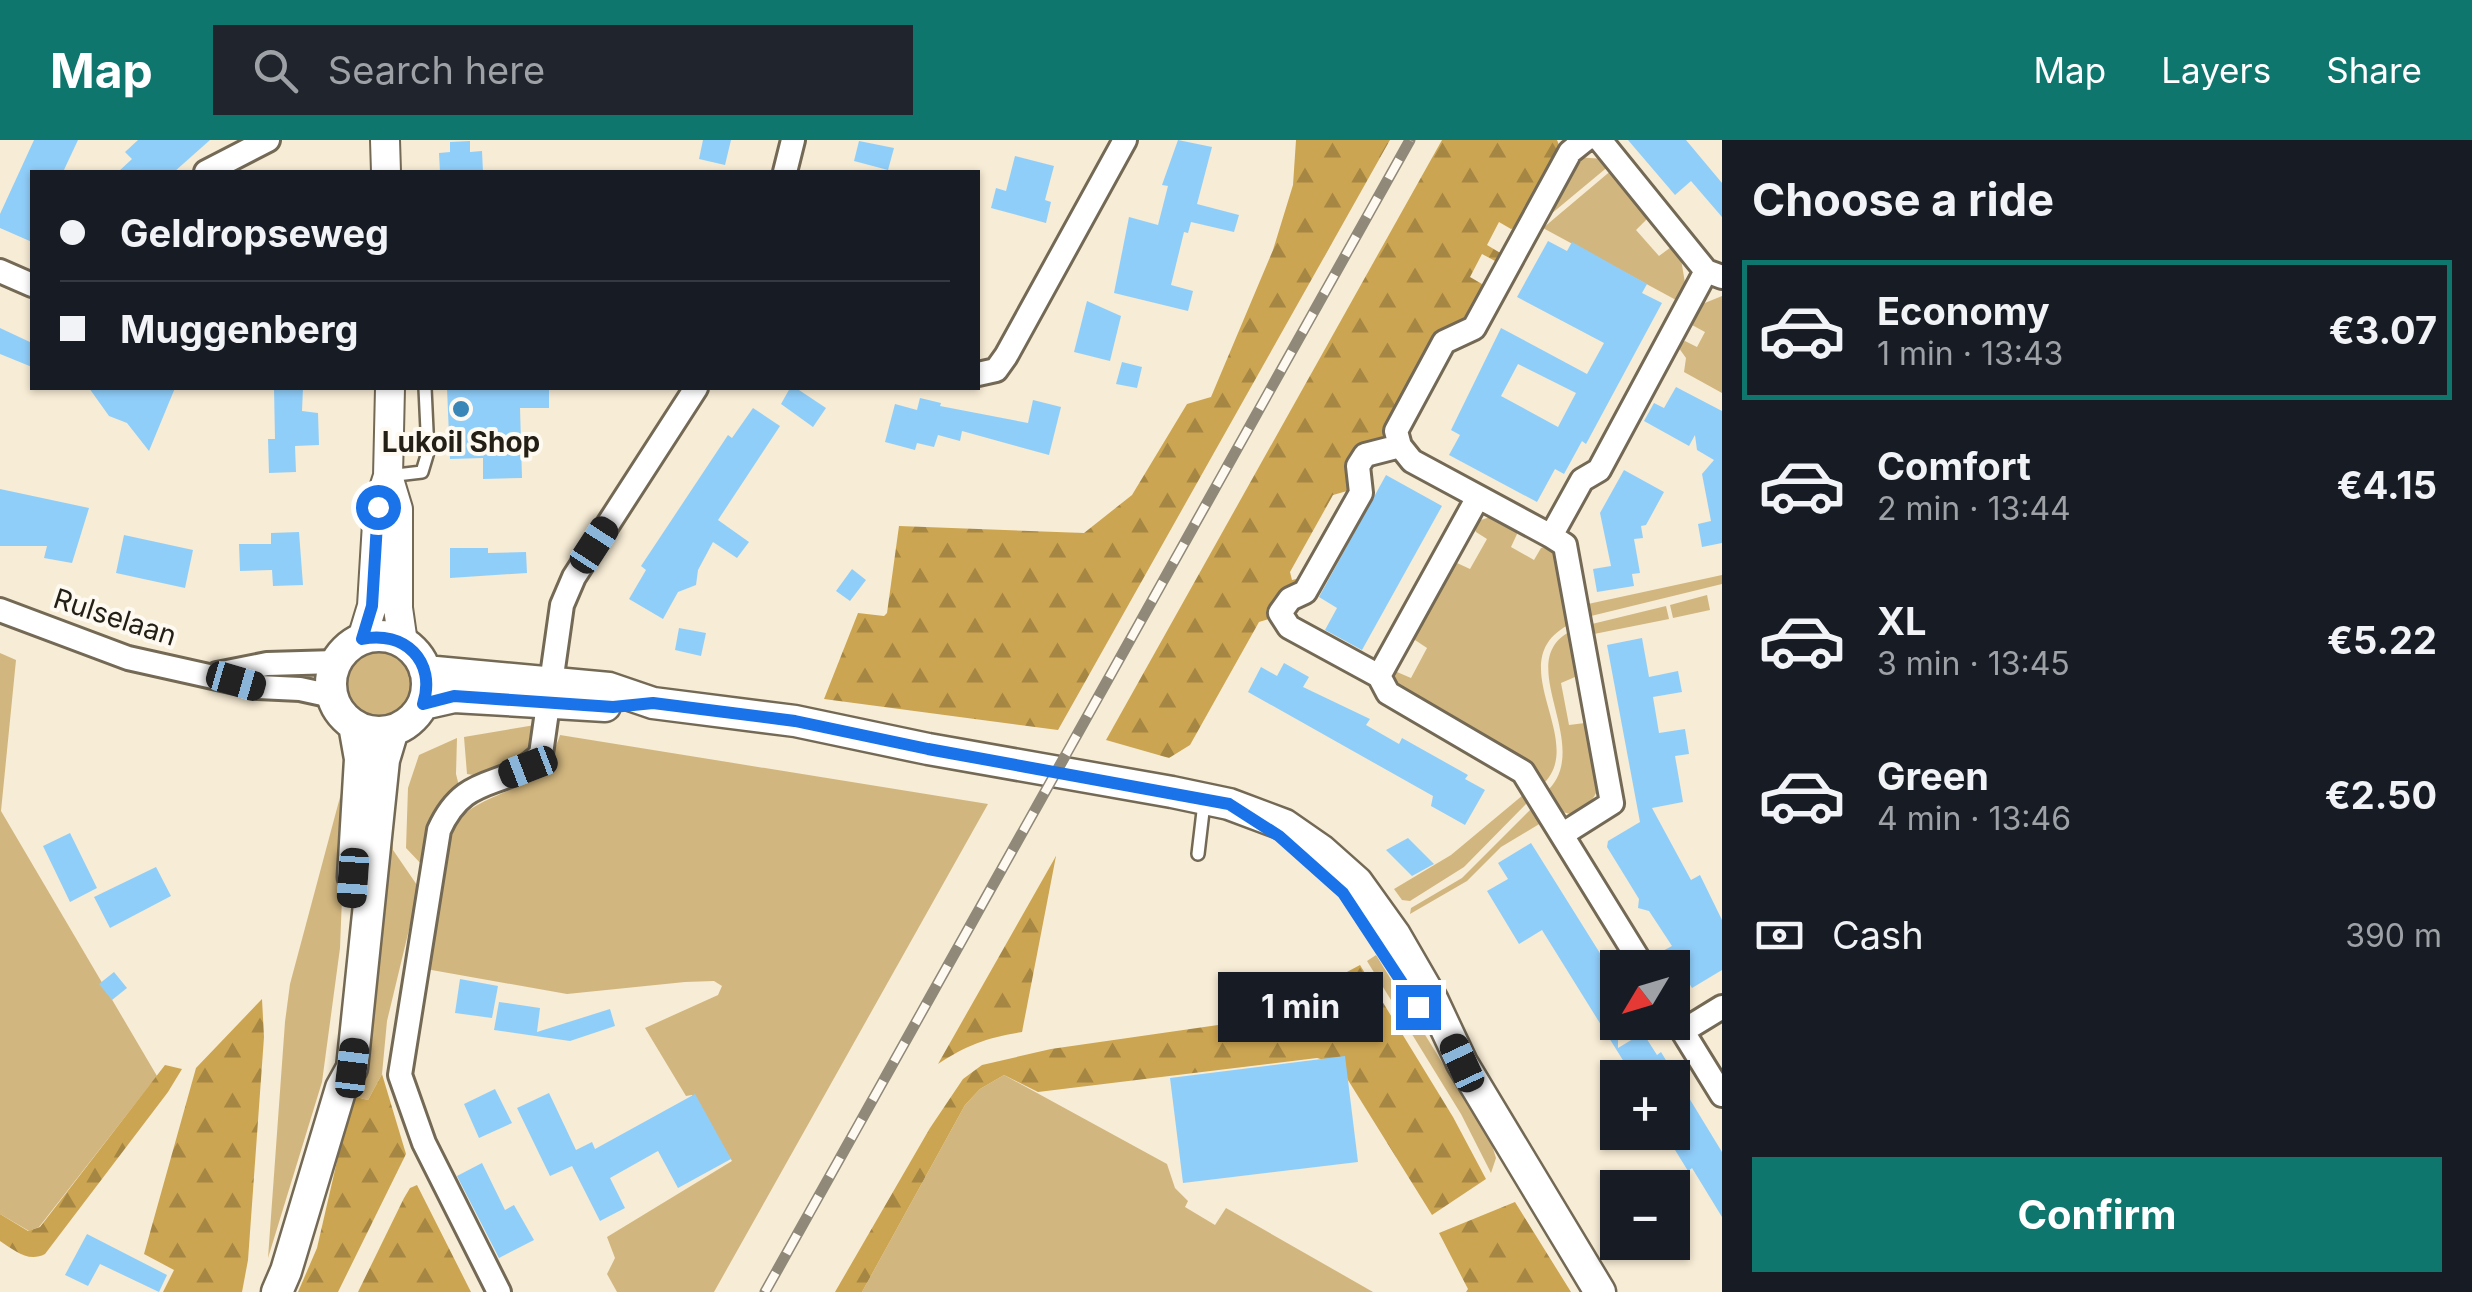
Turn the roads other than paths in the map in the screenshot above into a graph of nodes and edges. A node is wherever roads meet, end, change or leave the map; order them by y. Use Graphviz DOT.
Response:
graph roads {
  1 [pos="268,140"];
  2 [pos="384,140"];
  3 [pos="793,140"];
  4 [pos="1125,140"];
  5 [pos="1586,140"];
  6 [pos="1600,140"];
  7 [pos="210,170"];
  8 [pos="386,170"];
  9 [pos="786,170"];
  10 [pos="0,271"];
  11 [pos="1714,274"];
  12 [pos="30,284"];
  13 [pos="980,374"];
  14 [pos="390,390"];
  15 [pos="425,390"];
  16 [pos="695,390"];
  17 [pos="1400,446"];
  18 [pos="388,476"];
  19 [pos="1478,497"];
  20 [pos="1551,536"];
  21 [pos="0,610"];
  22 [pos="362,639"];
  23 [pos="403,642"];
  24 [pos="336,662"];
  25 [pos="425,671"];
  26 [pos="213,675"];
  27 [pos="1379,676"];
  28 [pos="551,692"];
  29 [pos="332,696"];
  30 [pos="423,704"];
  31 [pos="354,726"];
  32 [pos="392,730"];
  33 [pos="1217,802"];
  34 [pos="1563,834"];
  35 [pos="1198,854"];
  36 [pos="1633,950"];
  37 [pos="1722,1007"];
  38 [pos="1690,1019"];
  39 [pos="1688,1040"];
  40 [pos="340,1088"];
  41 [pos="1722,1096"];
  42 [pos="277,1292"];
  43 [pos="499,1292"];
  44 [pos="1600,1292"];
  1 -- 7 [label="street"];
  2 -- 8 [label="street"];
  3 -- 9 [label="street"];
  4 -- 13 [label="street"];
  5 -- 17 [label="street"];
  6 -- 11 [label="street"];
  10 -- 12 [label="street"];
  11 -- 20 [label="street"];
  14 -- 18 [label="street"];
  15 -- 18 [label="lane"];
  16 -- 28 [label="street"];
  17 -- 19 [label="street"];
  17 -- 27 [label="street"];
  18 -- 22 [label="street"];
  18 -- 23 [label="street"];
  19 -- 20 [label="street"];
  19 -- 27 [label="street"];
  20 -- 34 [label="street"];
  21 -- 26 [label="street, Rulselaan"];
  22 -- 23 [label="main road"];
  22 -- 24 [label="main road"];
  23 -- 25 [label="main road"];
  24 -- 26 [label="street, Rulselaan"];
  24 -- 29 [label="main road"];
  25 -- 28 [label="main road"];
  25 -- 30 [label="main road"];
  26 -- 29 [label="street, Rulselaan"];
  27 -- 34 [label="street"];
  28 -- 30 [label="main road"];
  28 -- 33 [label="main road"];
  28 -- 43 [label="street"];
  29 -- 31 [label="main road"];
  30 -- 32 [label="main road"];
  31 -- 32 [label="main road"];
  31 -- 40 [label="main road"];
  32 -- 40 [label="main road"];
  33 -- 35 [label="lane"];
  33 -- 44 [label="main road"];
  34 -- 36 [label="street"];
  37 -- 38 [label="street"];
  39 -- 41 [label="street"];
  40 -- 42 [label="main road"];
}
